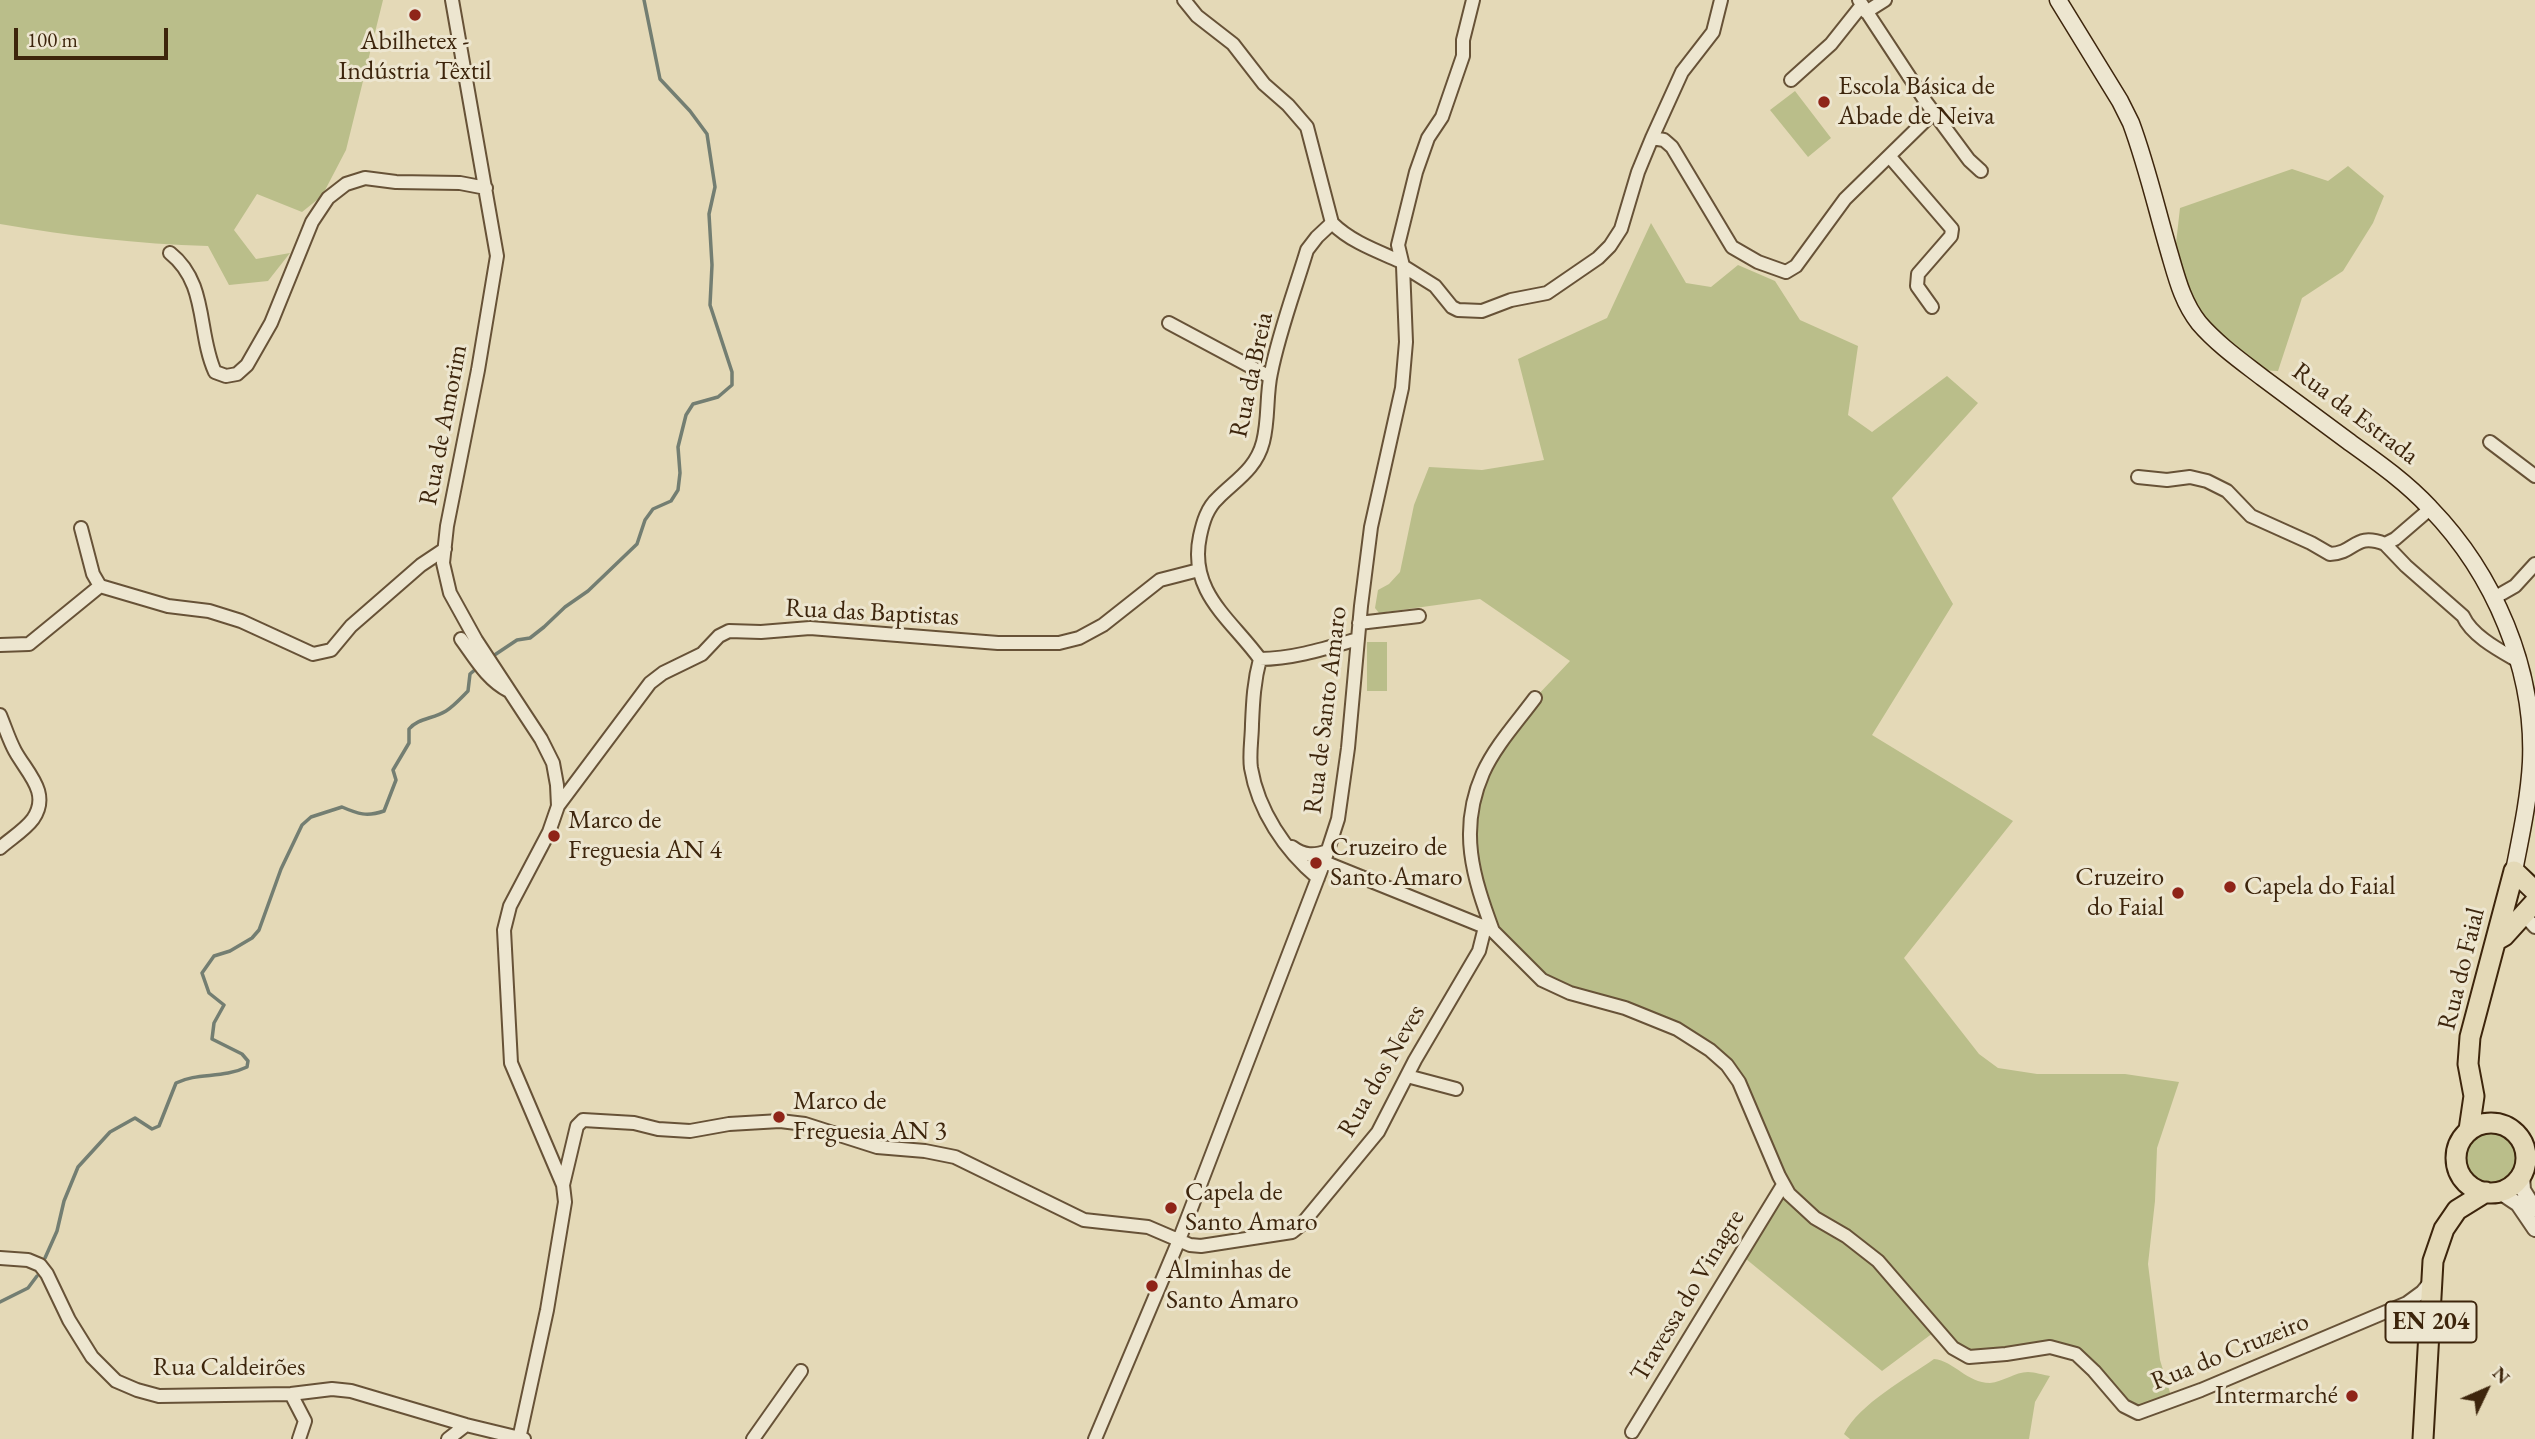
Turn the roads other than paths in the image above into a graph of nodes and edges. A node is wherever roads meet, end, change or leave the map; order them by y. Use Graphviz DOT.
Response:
graph roads {
  1 [pos="454,0"];
  2 [pos="1184,0"];
  3 [pos="1472,0"];
  4 [pos="1721,0"];
  5 [pos="1885,0"];
  6 [pos="2058,0"];
  7 [pos="1862,6"];
  8 [pos="1791,80"];
  9 [pos="1934,112"];
  10 [pos="1652,138"];
  11 [pos="1890,157"];
  12 [pos="1981,171"];
  13 [pos="486,188"];
  14 [pos="1332,223"];
  15 [pos="170,253"];
  16 [pos="1402,264"];
  17 [pos="1932,307"];
  18 [pos="1169,323"];
  19 [pos="1270,377"];
  20 [pos="2490,442"];
  21 [pos="2535,476"];
  22 [pos="2138,477"];
  23 [pos="2431,508"];
  24 [pos="81,528"];
  25 [pos="2385,544"];
  26 [pos="445,549"];
  27 [pos="2535,564"];
  28 [pos="1199,570"];
  29 [pos="100,586"];
  30 [pos="2494,598"];
  31 [pos="1419,615"];
  32 [pos="1359,623"];
  33 [pos="461,639"];
  34 [pos="1358,639"];
  35 [pos="0,645"];
  36 [pos="1260,659"];
  37 [pos="2518,661"];
  38 [pos="2531,691"];
  39 [pos="513,693"];
  40 [pos="1535,698"];
  41 [pos="0,715"];
  42 [pos="558,806"];
  43 [pos="1284,841"];
  44 [pos="0,848"];
  45 [pos="1326,857"];
  46 [pos="2514,871"];
  47 [pos="1318,878"];
  48 [pos="2507,898"];
  49 [pos="2532,906"];
  50 [pos="1489,929"];
  51 [pos="2496,941"];
  52 [pos="1406,1076"];
  53 [pos="1456,1089"];
  54 [pos="2474,1096"];
  55 [pos="2496,1122"];
  56 [pos="2469,1130"];
  57 [pos="2522,1175"];
  58 [pos="2463,1179"];
  59 [pos="564,1185"];
  60 [pos="1783,1185"];
  61 [pos="2493,1192"];
  62 [pos="2535,1209"];
  63 [pos="2458,1210"];
  64 [pos="2535,1229"];
  65 [pos="1179,1240"];
  66 [pos="0,1258"];
  67 [pos="2432,1279"];
  68 [pos="2407,1303"];
  69 [pos="2431,1321"];
  70 [pos="801,1371"];
  71 [pos="291,1394"];
  72 [pos="466,1425"];
  73 [pos="1632,1432"];
  74 [pos="2421,1435"];
  75 [pos="521,1438"];
  76 [pos="299,1439"];
  77 [pos="448,1439"];
  78 [pos="753,1439"];
  79 [pos="1095,1439"];
  1 -- 13 [label="street, Rua de Amorim"];
  2 -- 14 [label="street"];
  3 -- 16 [label="street, Rua de Santo Amaro"];
  4 -- 10 [label="street"];
  5 -- 7 [label="street"];
  6 -- 23 [label="main road, Rua da Estrada"];
  7 -- 8 [label="street"];
  7 -- 9 [label="street"];
  9 -- 11 [label="street"];
  9 -- 12 [label="street"];
  10 -- 11 [label="street"];
  10 -- 16 [label="street"];
  11 -- 17 [label="street"];
  13 -- 15 [label="street"];
  13 -- 26 [label="street, Rua de Amorim"];
  14 -- 16 [label="street"];
  14 -- 19 [label="street, Rua da Breia"];
  16 -- 32 [label="street, Rua de Santo Amaro"];
  18 -- 19 [label="street"];
  19 -- 28 [label="street, Rua da Breia"];
  20 -- 21 [label="street"];
  22 -- 25 [label="street"];
  23 -- 25 [label="street"];
  23 -- 30 [label="main road, Rua da Estrada"];
  24 -- 29 [label="street"];
  25 -- 37 [label="street"];
  26 -- 29 [label="street"];
  26 -- 39 [label="street, Rua de Amorim"];
  27 -- 30 [label="street"];
  28 -- 36 [label="street, Rua da Breia"];
  28 -- 42 [label="street, Rua das Baptistas"];
  29 -- 35 [label="street"];
  30 -- 37 [label="main road, Rua da Estrada"];
  31 -- 32 [label="street"];
  32 -- 34 [label="street, Rua de Santo Amaro"];
  33 -- 39 [label="street"];
  34 -- 36 [label="street"];
  34 -- 45 [label="street, Rua de Santo Amaro"];
  36 -- 43 [label="street"];
  37 -- 38 [label="main road, Rua da Estrada"];
  38 -- 46 [label="main road, Rua da Estrada"];
  39 -- 42 [label="street, Rua de Amorim"];
  40 -- 50 [label="street"];
  41 -- 44 [label="street"];
  42 -- 59 [label="street, Rua de Amorim"];
  43 -- 45 [label="street, Rua do Cruzeiro"];
  43 -- 47 [label="street"];
  45 -- 47 [label="street, Rua de Santo Amaro"];
  45 -- 50 [label="street, Rua do Cruzeiro"];
  46 -- 48 [label="main road, Rua da Estrada"];
  46 -- 49 [label="main road"];
  47 -- 65 [label="street, Rua de Santo Amaro"];
  48 -- 49 [label="main road"];
  48 -- 51 [label="main road, Rua do Faial"];
  49 -- 51 [label="main road"];
  50 -- 52 [label="street, Rua dos Neves"];
  50 -- 60 [label="street, Rua do Cruzeiro"];
  51 -- 54 [label="main road, Rua do Faial"];
  52 -- 53 [label="street"];
  52 -- 65 [label="street, Rua dos Neves"];
  54 -- 55 [label="main road"];
  54 -- 56 [label="main road"];
  55 -- 56 [label="main road"];
  55 -- 57 [label="main road"];
  56 -- 58 [label="main road"];
  57 -- 61 [label="main road"];
  57 -- 62 [label="street"];
  58 -- 61 [label="main road"];
  58 -- 63 [label="main road, EN 204"];
  59 -- 65 [label="street, Rua dos Neves"];
  59 -- 75 [label="street"];
  60 -- 68 [label="street, Rua do Cruzeiro"];
  60 -- 73 [label="street, Travessa do Vinagre"];
  61 -- 63 [label="main road, EN 204"];
  61 -- 64 [label="street"];
  63 -- 67 [label="main road, EN 204"];
  65 -- 79 [label="street, Rua de Santo Amaro"];
  66 -- 71 [label="street, Rua Caldeirões"];
  67 -- 68 [label="street, Rua do Cruzeiro"];
  67 -- 69 [label="main road, EN 204"];
  68 -- 69 [label="street"];
  69 -- 74 [label="main road, EN 204"];
  70 -- 78 [label="street"];
  71 -- 72 [label="street, Rua Caldeirões"];
  71 -- 76 [label="street"];
  72 -- 75 [label="street, Rua Caldeirões"];
  72 -- 77 [label="street"];
}
